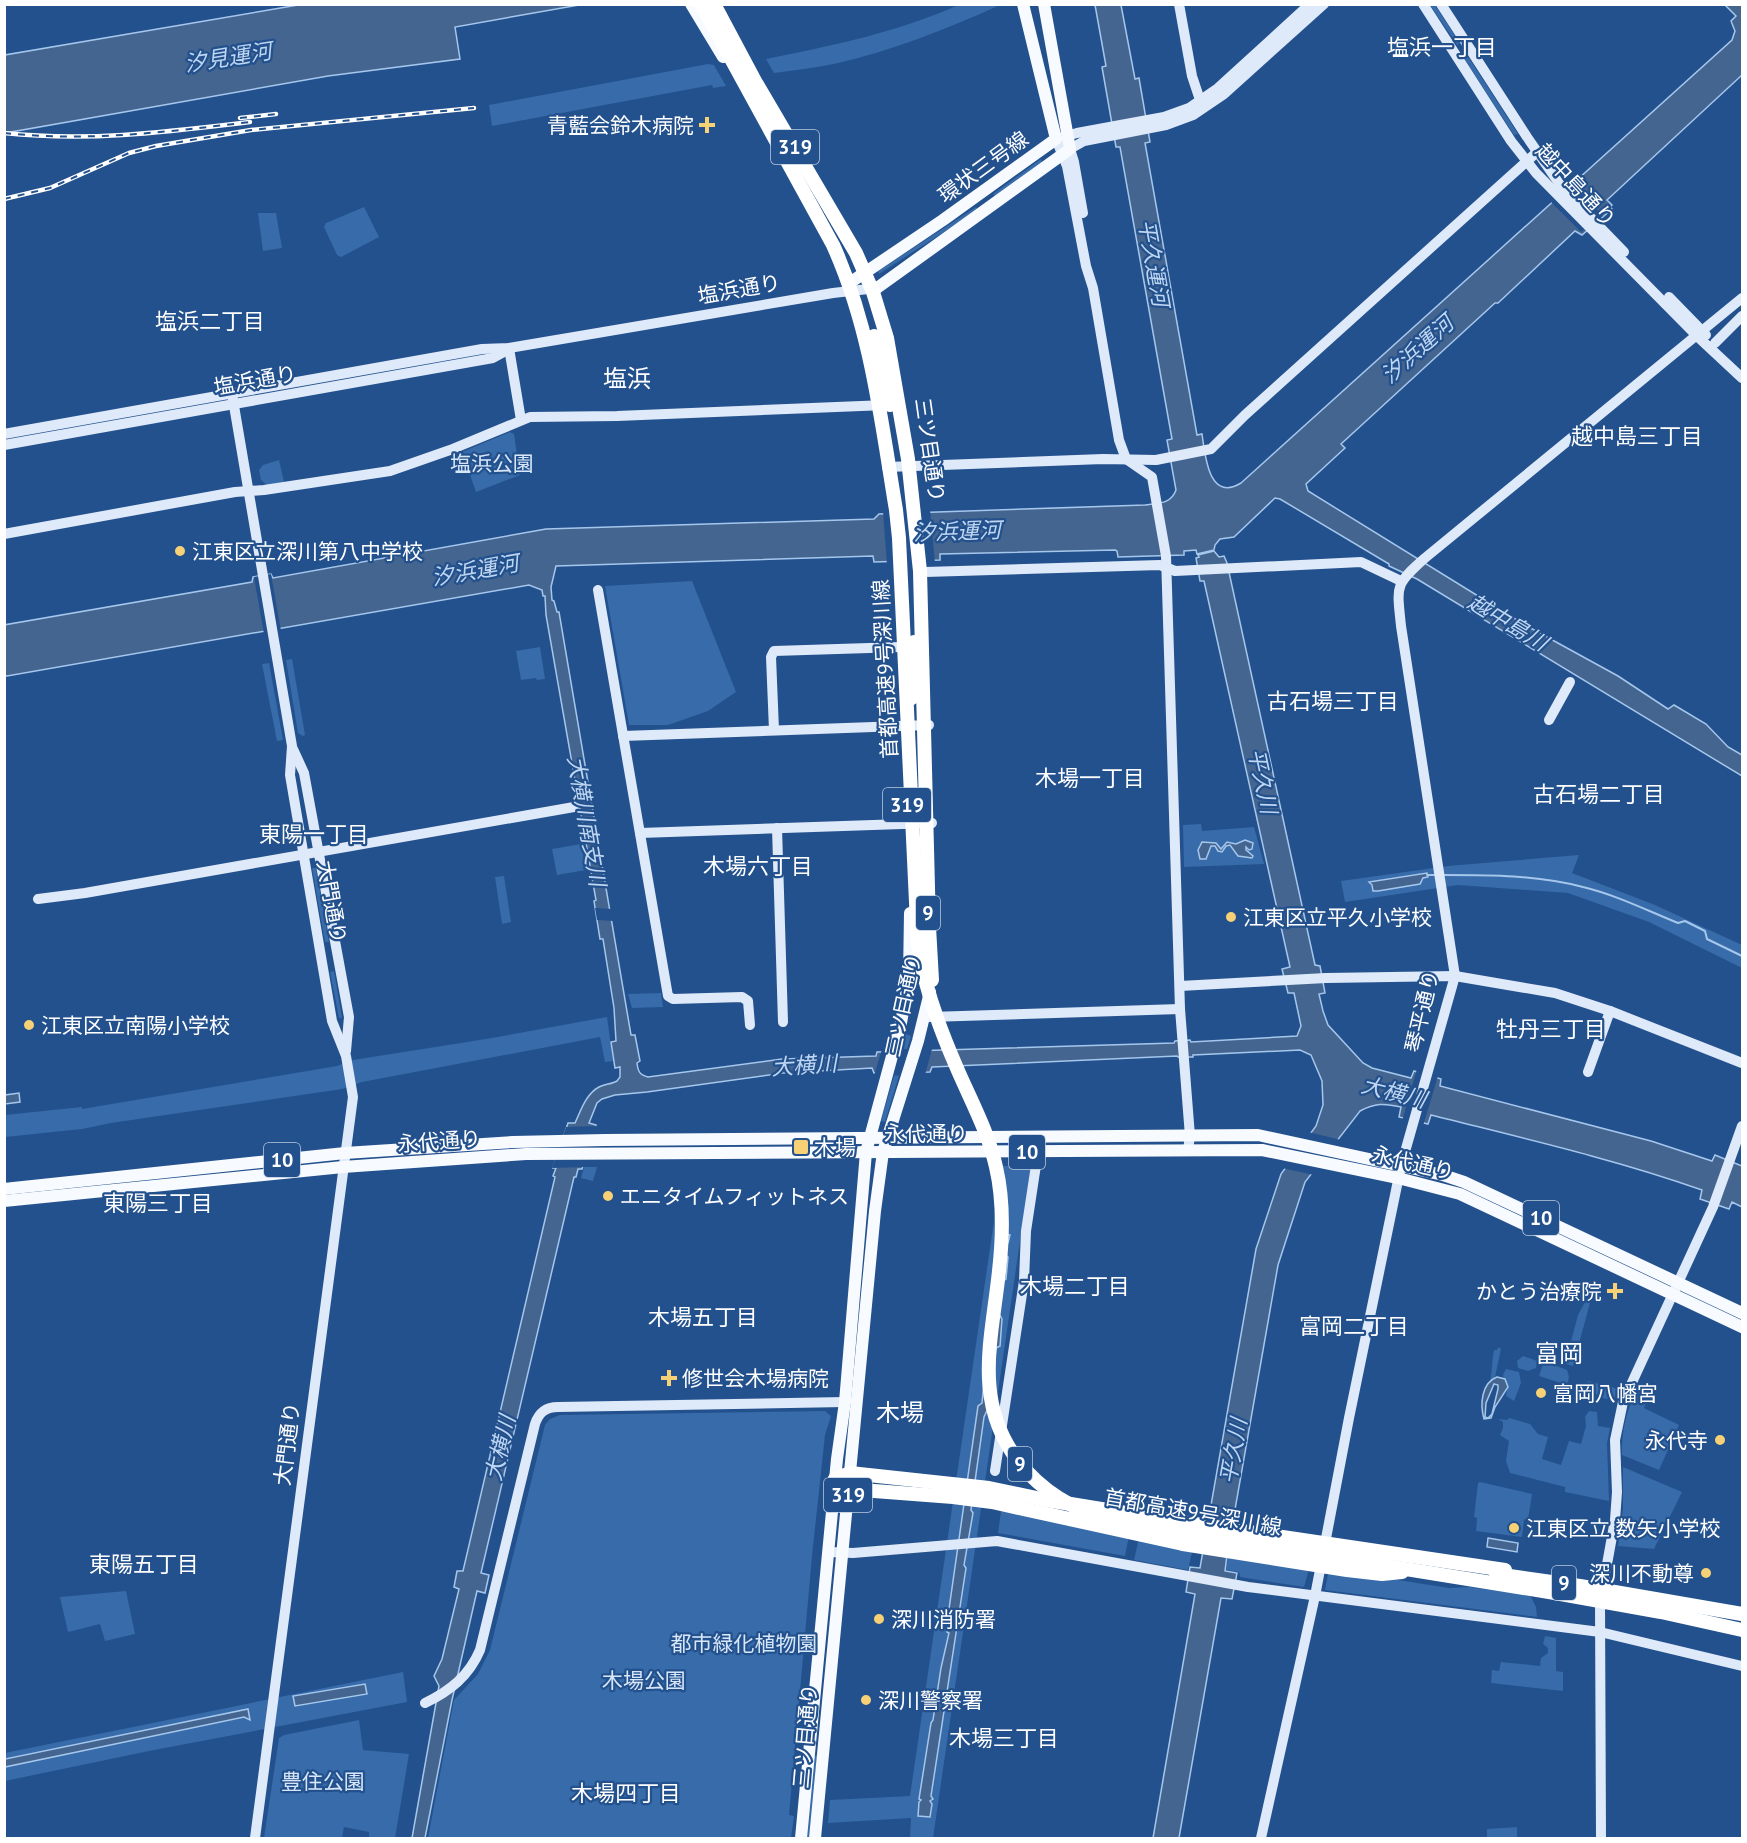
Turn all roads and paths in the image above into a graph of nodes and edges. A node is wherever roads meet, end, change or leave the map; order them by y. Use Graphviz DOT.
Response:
graph roads {
  1 [pos="691,4"];
  2 [pos="714,4"];
  3 [pos="1179,4"];
  4 [pos="1310,4"];
  5 [pos="1323,4"];
  6 [pos="1423,4"];
  7 [pos="1441,4"];
  8 [pos="1045,8"];
  9 [pos="700,11"];
  10 [pos="1025,11"];
  11 [pos="1049,32"];
  12 [pos="1030,35"];
  13 [pos="1469,47"];
  14 [pos="1456,55"];
  15 [pos="745,87"];
  16 [pos="1202,105"];
  17 [pos="1109,131"];
  18 [pos="1061,137"];
  19 [pos="1066,152"];
  20 [pos="1537,152"];
  21 [pos="1527,162"];
  22 [pos="1560,192"];
  23 [pos="870,270"];
  24 [pos="849,288"];
  25 [pos="877,288"];
  26 [pos="1743,289"];
  27 [pos="1743,298"];
  28 [pos="1743,316"];
  29 [pos="1700,332"];
  30 [pos="1715,343"];
  31 [pos="509,348"];
  32 [pos="1732,367"];
  33 [pos="1743,378"];
  34 [pos="232,399"];
  35 [pos="904,403"];
  36 [pos="877,407"];
  37 [pos="521,420"];
  38 [pos="4,434"];
  39 [pos="4,445"];
  40 [pos="1126,459"];
  41 [pos="913,465"];
  42 [pos="887,467"];
  43 [pos="249,491"];
  44 [pos="4,534"];
  45 [pos="1166,567"];
  46 [pos="925,572"];
  47 [pos="1403,578"];
  48 [pos="598,590"];
  49 [pos="907,644"];
  50 [pos="1570,682"];
  51 [pos="1549,720"];
  52 [pos="930,725"];
  53 [pos="904,726"];
  54 [pos="774,730"];
  55 [pos="623,736"];
  56 [pos="292,746"];
  57 [pos="574,807"];
  58 [pos="932,823"];
  59 [pos="908,824"];
  60 [pos="777,828"];
  61 [pos="640,833"];
  62 [pos="318,852"];
  63 [pos="304,854"];
  64 [pos="38,899"];
  65 [pos="1455,976"];
  66 [pos="1180,986"];
  67 [pos="1180,1009"];
  68 [pos="1610,1011"];
  69 [pos="924,1018"];
  70 [pos="783,1022"];
  71 [pos="750,1025"];
  72 [pos="346,1056"];
  73 [pos="1743,1063"];
  74 [pos="1588,1072"];
  75 [pos="1743,1126"];
  76 [pos="1190,1136"];
  77 [pos="869,1138"];
  78 [pos="888,1138"];
  79 [pos="1188,1150"];
  80 [pos="866,1152"];
  81 [pos="883,1152"];
  82 [pos="1038,1152"];
  83 [pos="345,1153"];
  84 [pos="343,1167"];
  85 [pos="1399,1172"];
  86 [pos="4,1189"];
  87 [pos="4,1201"];
  88 [pos="1675,1288"];
  89 [pos="1743,1313"];
  90 [pos="1743,1327"];
  91 [pos="845,1402"];
  92 [pos="995,1471"];
  93 [pos="850,1473"];
  94 [pos="835,1479"];
  95 [pos="848,1488"];
  96 [pos="954,1490"];
  97 [pos="829,1552"];
  98 [pos="843,1553"];
  99 [pos="1410,1569"];
  100 [pos="1545,1581"];
  101 [pos="1315,1596"];
  102 [pos="1743,1614"];
  103 [pos="1743,1630"];
  104 [pos="1600,1632"];
  105 [pos="1743,1666"];
  106 [pos="431,1700"];
  107 [pos="255,1839"];
  108 [pos="801,1839"];
  109 [pos="815,1839"];
  110 [pos="1261,1839"];
  111 [pos="1601,1839"];
  1 -- 9 [label="main road, 319"];
  2 -- 23 [label="main road, 三ツ目通り / 319"];
  2 -- 100 [label="highway, 首都高速9号深川線 / 9, bridge"];
  3 -- 16 [label="street"];
  4 -- 16 [label="street"];
  5 -- 16 [label="street"];
  6 -- 14 [label="street, 越中島通り"];
  7 -- 13 [label="street, 越中島通り"];
  8 -- 10 [label="main road"];
  8 -- 11 [label="main road, 環状三号線"];
  9 -- 15 [label="highway, 首都高速9号深川線 / 9, bridge"];
  9 -- 24 [label="main road, 319"];
  10 -- 12 [label="main road, 環状三号線"];
  11 -- 12 [label="main road"];
  11 -- 18 [label="main road, 環状三号線"];
  12 -- 18 [label="main road, 環状三号線"];
  13 -- 14 [label="street"];
  13 -- 20 [label="street, 越中島通り"];
  14 -- 21 [label="street, 越中島通り"];
  15 -- 49 [label="highway, bridge"];
  15 -- 99 [label="highway, 首都高速9号深川線 / 9, bridge"];
  16 -- 17 [label="street"];
  17 -- 18 [label="street"];
  17 -- 19 [label="street"];
  18 -- 19 [label="main road, 環状三号線"];
  18 -- 23 [label="main road, 環状三号線"];
  19 -- 25 [label="main road, 環状三号線"];
  19 -- 40 [label="street"];
  20 -- 21 [label="street"];
  20 -- 22 [label="street, 越中島通り"];
  21 -- 22 [label="street, 越中島通り"];
  21 -- 40 [label="street"];
  22 -- 29 [label="street, 越中島通り"];
  23 -- 24 [label="main road, 環状三号線"];
  23 -- 25 [label="main road, 三ツ目通り / 319"];
  24 -- 25 [label="street, 塩浜通り"];
  24 -- 31 [label="street, 塩浜通り"];
  24 -- 36 [label="main road, 319"];
  25 -- 35 [label="main road, 三ツ目通り / 319"];
  26 -- 29 [label="street"];
  27 -- 29 [label="street"];
  28 -- 30 [label="street"];
  29 -- 30 [label="street, 越中島通り"];
  29 -- 32 [label="street, 越中島通り"];
  29 -- 47 [label="street"];
  30 -- 32 [label="street, 越中島通り"];
  31 -- 34 [label="street, 塩浜通り"];
  31 -- 37 [label="street"];
  32 -- 33 [label="street, 越中島通り"];
  34 -- 38 [label="street, 塩浜通り"];
  34 -- 39 [label="street, 塩浜通り"];
  34 -- 43 [label="street"];
  35 -- 36 [label="street"];
  35 -- 41 [label="main road, 三ツ目通り / 319"];
  36 -- 37 [label="street"];
  36 -- 42 [label="main road, 319"];
  37 -- 43 [label="street"];
  40 -- 41 [label="street"];
  40 -- 45 [label="street"];
  41 -- 42 [label="street"];
  41 -- 46 [label="main road, 三ツ目通り / 319"];
  42 -- 49 [label="main road, 319, bridge"];
  43 -- 44 [label="street"];
  43 -- 56 [label="street"];
  45 -- 46 [label="street"];
  45 -- 47 [label="street"];
  45 -- 66 [label="street"];
  46 -- 52 [label="main road, 三ツ目通り / 319"];
  47 -- 65 [label="street, 琴平通り"];
  48 -- 55 [label="street"];
  49 -- 53 [label="highway"];
  49 -- 54 [label="street"];
  50 -- 51 [label="street"];
  52 -- 53 [label="street"];
  52 -- 58 [label="main road, 三ツ目通り / 319"];
  53 -- 54 [label="street"];
  53 -- 59 [label="main road, 三ツ目通り / 319"];
  54 -- 55 [label="street"];
  55 -- 61 [label="street"];
  56 -- 62 [label="street, 大門通り"];
  56 -- 63 [label="street, 大門通り"];
  57 -- 62 [label="street"];
  58 -- 59 [label="street"];
  58 -- 69 [label="main road, 三ツ目通り / 319"];
  59 -- 60 [label="street"];
  59 -- 77 [label="main road, 三ツ目通り / 319"];
  60 -- 61 [label="street"];
  60 -- 70 [label="street"];
  61 -- 71 [label="street"];
  62 -- 63 [label="street"];
  62 -- 72 [label="street, 大門通り"];
  63 -- 64 [label="street"];
  63 -- 72 [label="street, 大門通り"];
  65 -- 66 [label="street"];
  65 -- 68 [label="street"];
  65 -- 85 [label="street, 琴平通り"];
  66 -- 67 [label="street"];
  67 -- 69 [label="street"];
  67 -- 76 [label="street"];
  68 -- 73 [label="street"];
  68 -- 74 [label="street"];
  69 -- 78 [label="main road, 三ツ目通り / 319"];
  72 -- 83 [label="street, 大門通り"];
  75 -- 88 [label="street"];
  76 -- 78 [label="main road, 永代通り / 10"];
  76 -- 79 [label="street"];
  76 -- 85 [label="main road, 永代通り / 10"];
  77 -- 78 [label="main road, 永代通り / 10"];
  77 -- 80 [label="main road, 三ツ目通り / 319"];
  77 -- 83 [label="main road, 永代通り / 10"];
  78 -- 81 [label="main road, 三ツ目通り / 319"];
  79 -- 82 [label="main road, 永代通り / 10"];
  79 -- 85 [label="main road, 永代通り / 10"];
  80 -- 81 [label="main road, 永代通り / 10"];
  80 -- 84 [label="main road, 永代通り / 10"];
  80 -- 91 [label="main road, 三ツ目通り / 319"];
  81 -- 82 [label="main road, 永代通り / 10"];
  81 -- 93 [label="main road, 三ツ目通り / 319"];
  82 -- 92 [label="street"];
  83 -- 84 [label="street, 大門通り"];
  83 -- 86 [label="main road, 永代通り / 10"];
  84 -- 87 [label="main road, 永代通り / 10"];
  84 -- 107 [label="street, 大門通り"];
  85 -- 88 [label="main road, 永代通り / 10"];
  85 -- 101 [label="street, 琴平通り"];
  88 -- 89 [label="main road, 永代通り / 10"];
  88 -- 90 [label="main road, 永代通り / 10"];
  88 -- 104 [label="street"];
  91 -- 94 [label="main road, 三ツ目通り / 319"];
  91 -- 106 [label="street"];
  93 -- 94 [label="highway"];
  93 -- 95 [label="main road, 三ツ目通り / 319"];
  93 -- 96 [label="highway"];
  94 -- 95 [label="highway"];
  94 -- 97 [label="main road, 三ツ目通り / 319"];
  95 -- 96 [label="highway"];
  95 -- 98 [label="main road, 三ツ目通り / 319"];
  96 -- 99 [label="highway, bridge"];
  96 -- 100 [label="highway, bridge"];
  97 -- 98 [label="street"];
  97 -- 108 [label="main road, 三ツ目通り / 319"];
  98 -- 101 [label="street"];
  98 -- 109 [label="main road, 三ツ目通り / 319"];
  99 -- 103 [label="highway, 首都高速9号深川線 / 9, bridge"];
  100 -- 102 [label="highway, 首都高速9号深川線 / 9, bridge"];
  101 -- 104 [label="street"];
  101 -- 110 [label="street, 琴平通り"];
  104 -- 105 [label="street"];
  104 -- 111 [label="street"];
}
